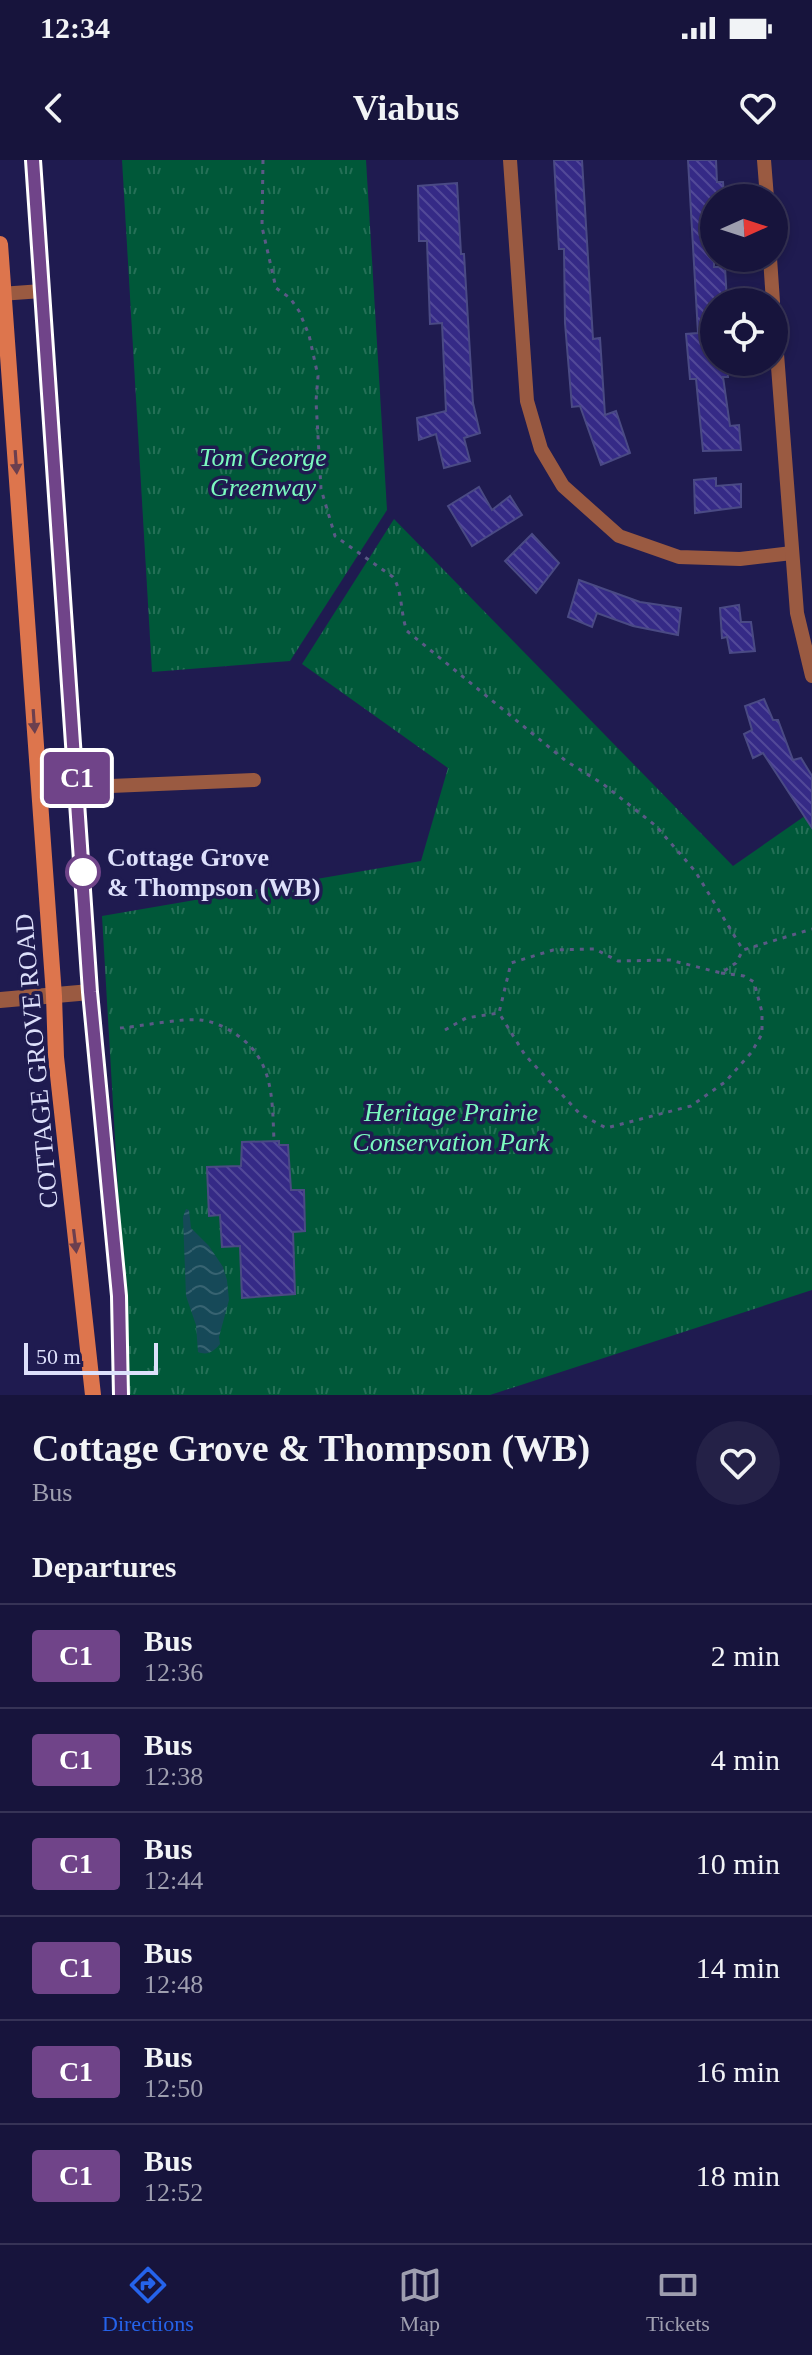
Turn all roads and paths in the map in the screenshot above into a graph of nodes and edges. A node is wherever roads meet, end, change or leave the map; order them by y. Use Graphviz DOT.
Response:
graph roads {
  1 [pos="33,160"];
  2 [pos="263,160"];
  3 [pos="510,160"];
  4 [pos="764,160"];
  5 [pos="766,184"];
  6 [pos="0,244"];
  7 [pos="42,291"];
  8 [pos="2,294"];
  9 [pos="779,376"];
  10 [pos="792,553"];
  11 [pos="812,676"];
  12 [pos="254,780"];
  13 [pos="77,787"];
  14 [pos="39,789"];
  15 [pos="812,929"];
  16 [pos="743,950"];
  17 [pos="721,973"];
  18 [pos="90,992"];
  19 [pos="54,996"];
  20 [pos="0,1000"];
  21 [pos="499,1013"];
  22 [pos="120,1028"];
  23 [pos="445,1030"];
  24 [pos="274,1141"];
  25 [pos="93,1395"];
  26 [pos="121,1395"];
  1 -- 7 [label="main road"];
  2 -- 16 [label="path"];
  3 -- 10 [label="street"];
  4 -- 5 [label="street"];
  6 -- 8 [label="main road, COTTAGE GROVE ROAD"];
  7 -- 8 [label="street"];
  7 -- 13 [label="main road"];
  8 -- 14 [label="main road, COTTAGE GROVE ROAD, one-way"];
  9 -- 10 [label="street"];
  10 -- 11 [label="street"];
  12 -- 13 [label="street"];
  13 -- 14 [label="street"];
  13 -- 18 [label="main road"];
  14 -- 19 [label="main road, COTTAGE GROVE ROAD"];
  15 -- 16 [label="path"];
  16 -- 17 [label="path"];
  17 -- 21 [label="path"];
  17 -- 21 [label="path"];
  18 -- 19 [label="street"];
  18 -- 26 [label="main road"];
  19 -- 20 [label="street"];
  19 -- 25 [label="main road, COTTAGE GROVE ROAD, one-way"];
  21 -- 23 [label="path"];
  22 -- 24 [label="path"];
}
